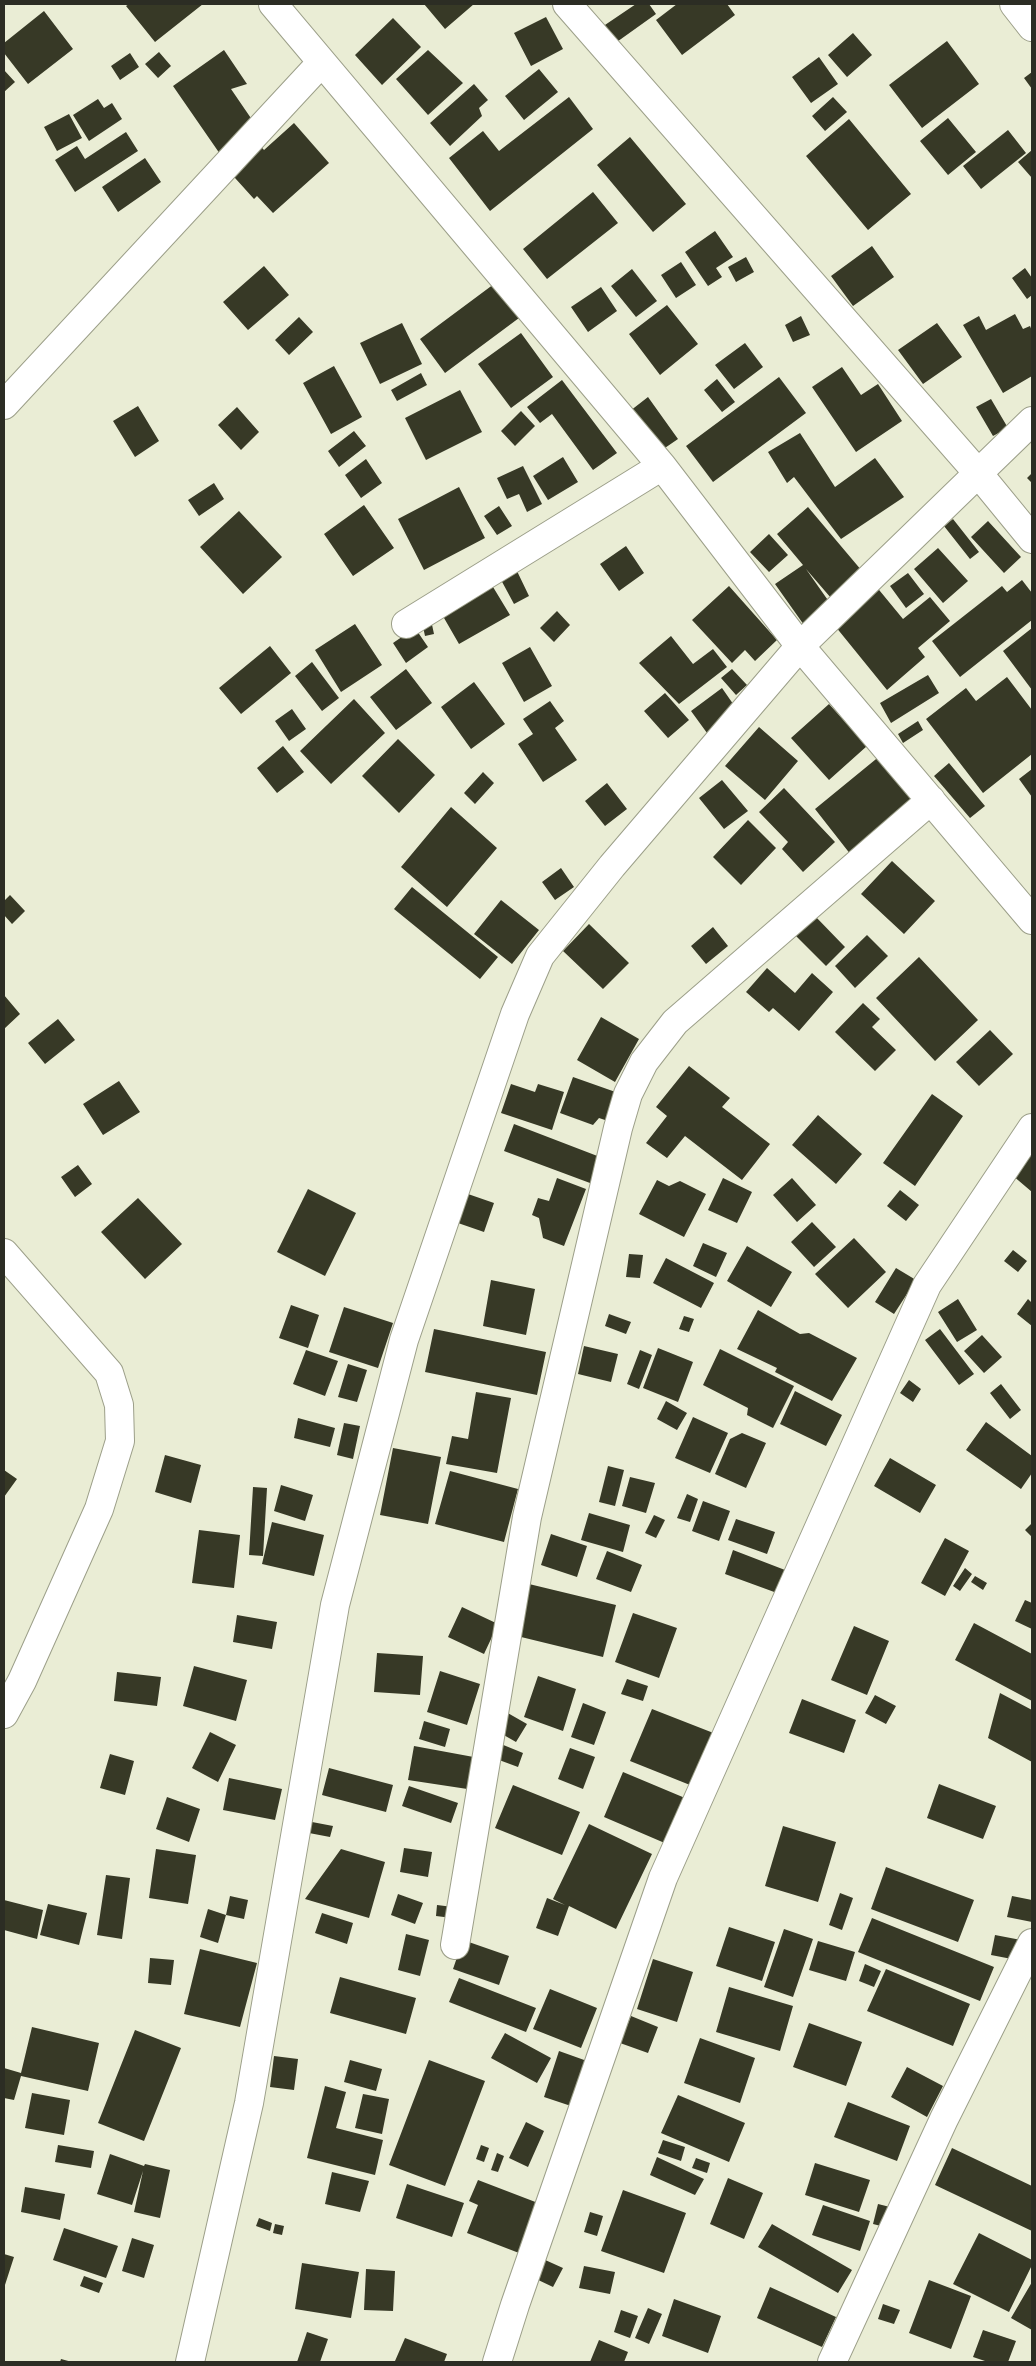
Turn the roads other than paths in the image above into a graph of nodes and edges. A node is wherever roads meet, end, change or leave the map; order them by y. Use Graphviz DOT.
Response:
graph roads {
  1 [pos="273,4"];
  2 [pos="567,4"];
  3 [pos="1014,4"];
  4 [pos="1032,27"];
  5 [pos="321,63"];
  6 [pos="4,406"];
  7 [pos="1032,421"];
  8 [pos="662,466"];
  9 [pos="978,473"];
  10 [pos="1032,539"];
  11 [pos="406,624"];
  12 [pos="800,646"];
  13 [pos="930,800"];
  14 [pos="1032,920"];
  15 [pos="1032,1128"];
  16 [pos="4,1253"];
  17 [pos="4,1714"];
  18 [pos="1032,1943"];
  19 [pos="455,1945"];
  20 [pos="190,2362"];
  21 [pos="497,2362"];
  22 [pos="832,2362"];
  1 -- 5 [label="street"];
  2 -- 9 [label="street"];
  3 -- 4 [label="street"];
  5 -- 6 [label="street"];
  5 -- 8 [label="street"];
  7 -- 9 [label="street"];
  8 -- 11 [label="street"];
  8 -- 12 [label="street"];
  9 -- 10 [label="street"];
  9 -- 12 [label="street"];
  12 -- 13 [label="street"];
  12 -- 20 [label="street"];
  13 -- 14 [label="street"];
  13 -- 19 [label="street"];
  15 -- 21 [label="street"];
  16 -- 17 [label="street"];
  18 -- 22 [label="street"];
}
